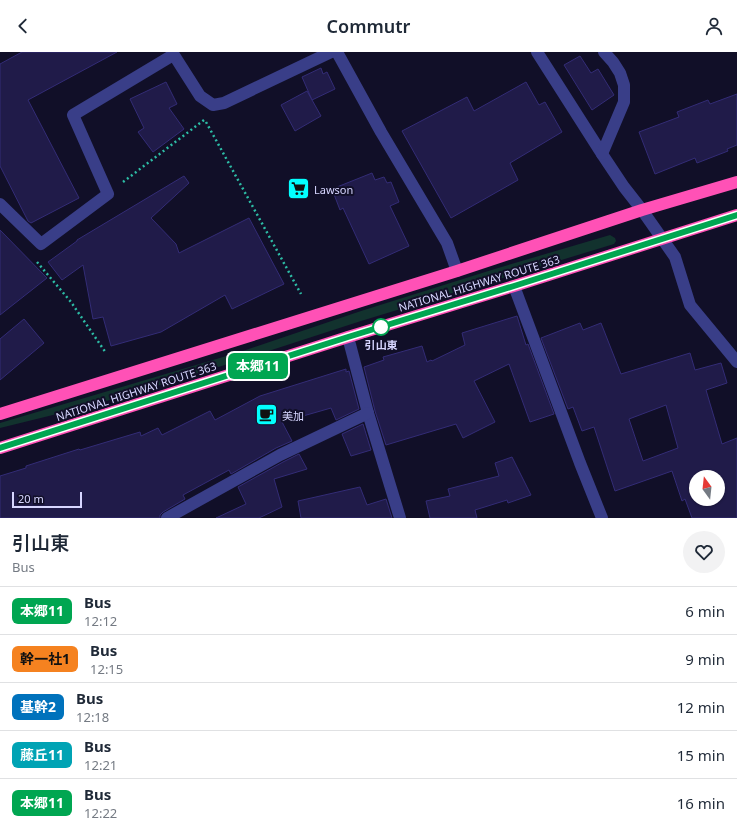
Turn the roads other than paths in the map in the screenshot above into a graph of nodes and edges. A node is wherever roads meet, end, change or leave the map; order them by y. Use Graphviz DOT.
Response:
graph roads {
  1 [pos="331,52"];
  2 [pos="337,52"];
  3 [pos="537,52"];
  4 [pos="604,52"];
  5 [pos="172,53"];
  6 [pos="602,154"];
  7 [pos="737,182"];
  8 [pos="0,204"];
  9 [pos="642,210"];
  10 [pos="737,215"];
  11 [pos="662,239"];
  12 [pos="457,270"];
  13 [pos="514,286"];
  14 [pos="348,337"];
  15 [pos="737,362"];
  16 [pos="0,413"];
  17 [pos="368,413"];
  18 [pos="0,448"];
  19 [pos="167,518"];
  20 [pos="400,518"];
  21 [pos="602,518"];
  1 -- 5 [label="street"];
  2 -- 12 [label="street"];
  3 -- 6 [label="street"];
  4 -- 6 [label="street"];
  5 -- 8 [label="street"];
  6 -- 9 [label="street"];
  7 -- 9 [label="highway, NATIONAL HIGHWAY ROUTE 363"];
  9 -- 11 [label="street"];
  9 -- 12 [label="highway, NATIONAL HIGHWAY ROUTE 363"];
  10 -- 11 [label="highway, NATIONAL HIGHWAY ROUTE 363"];
  11 -- 13 [label="highway, NATIONAL HIGHWAY ROUTE 363"];
  11 -- 15 [label="street"];
  12 -- 16 [label="highway, NATIONAL HIGHWAY ROUTE 363"];
  13 -- 14 [label="highway, NATIONAL HIGHWAY ROUTE 363"];
  13 -- 21 [label="street"];
  14 -- 17 [label="street"];
  14 -- 18 [label="highway, NATIONAL HIGHWAY ROUTE 363"];
  17 -- 19 [label="street"];
  17 -- 20 [label="street"];
}
